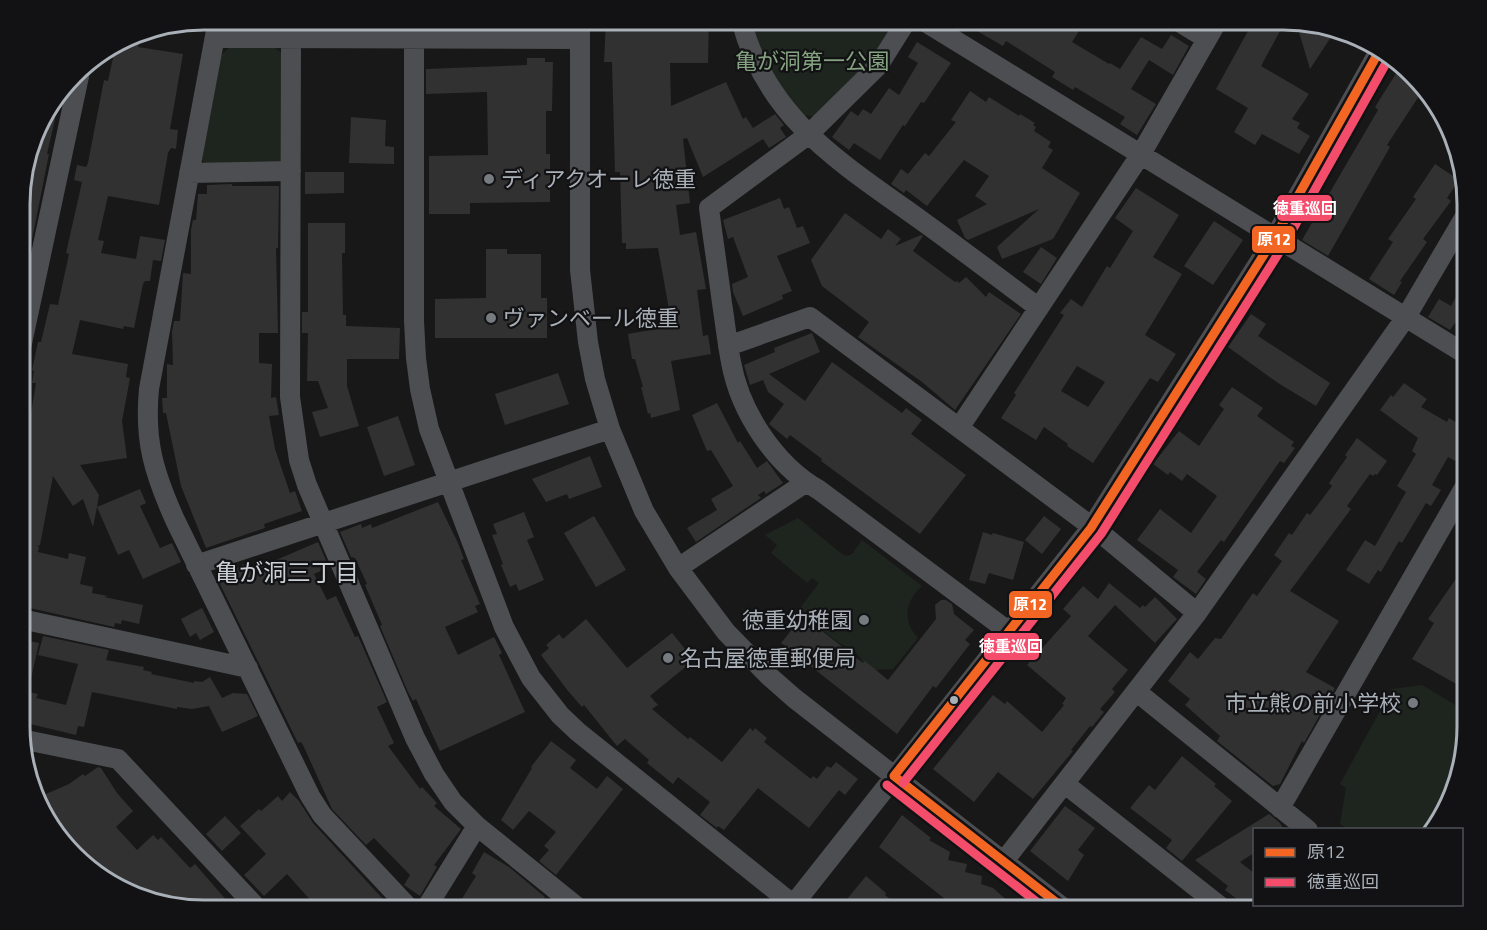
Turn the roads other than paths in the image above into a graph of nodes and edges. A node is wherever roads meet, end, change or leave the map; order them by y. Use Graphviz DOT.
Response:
graph roads {
  1 [pos="217,30"];
  2 [pos="230,30"];
  3 [pos="392,30"];
  4 [pos="414,30"];
  5 [pos="580,30"];
  6 [pos="744,30"];
  7 [pos="901,30"];
  8 [pos="938,30"];
  9 [pos="1192,30"];
  10 [pos="1212,30"];
  11 [pos="291,39"];
  12 [pos="1207,39"];
  13 [pos="1376,57"];
  14 [pos="76,86"];
  15 [pos="808,135"];
  16 [pos="1141,154"];
  17 [pos="291,171"];
  18 [pos="189,172"];
  19 [pos="1457,230"];
  20 [pos="1275,237"];
  21 [pos="30,269"];
  22 [pos="1039,308"];
  23 [pos="1407,317"];
  24 [pos="728,346"];
  25 [pos="1457,349"];
  26 [pos="959,428"];
  27 [pos="610,429"];
  28 [pos="449,482"];
  29 [pos="805,483"];
  30 [pos="1457,500"];
  31 [pos="322,522"];
  32 [pos="1091,528"];
  33 [pos="196,565"];
  34 [pos="678,568"];
  35 [pos="1197,613"];
  36 [pos="30,621"];
  37 [pos="1008,631"];
  38 [pos="248,668"];
  39 [pos="1137,692"];
  40 [pos="31,741"];
  41 [pos="894,776"];
  42 [pos="1065,784"];
  43 [pos="1280,808"];
  44 [pos="477,826"];
  45 [pos="1305,828"];
  46 [pos="1004,861"];
  47 [pos="250,900"];
  48 [pos="402,900"];
  49 [pos="431,900"];
  50 [pos="558,900"];
  51 [pos="787,900"];
  52 [pos="803,900"];
  53 [pos="1053,900"];
  54 [pos="1212,900"];
  1 -- 18 [label="street"];
  2 -- 11 [label="street"];
  3 -- 11 [label="street"];
  4 -- 28 [label="street"];
  5 -- 27 [label="street"];
  6 -- 15 [label="street"];
  7 -- 15 [label="street"];
  8 -- 16 [label="street"];
  9 -- 12 [label="street"];
  10 -- 12 [label="street"];
  11 -- 17 [label="street"];
  12 -- 16 [label="street"];
  13 -- 20 [label="street"];
  14 -- 21 [label="street"];
  15 -- 22 [label="street"];
  15 -- 24 [label="street"];
  16 -- 20 [label="street"];
  16 -- 22 [label="street"];
  17 -- 18 [label="street"];
  17 -- 31 [label="street"];
  18 -- 33 [label="street"];
  19 -- 23 [label="street"];
  20 -- 23 [label="street"];
  20 -- 32 [label="street"];
  22 -- 26 [label="street"];
  23 -- 25 [label="street"];
  23 -- 35 [label="street"];
  24 -- 26 [label="street"];
  24 -- 29 [label="street"];
  26 -- 32 [label="street"];
  27 -- 28 [label="street"];
  27 -- 34 [label="street"];
  28 -- 31 [label="street"];
  28 -- 51 [label="street"];
  29 -- 34 [label="street"];
  29 -- 37 [label="street"];
  30 -- 43 [label="street"];
  31 -- 33 [label="street"];
  31 -- 44 [label="street"];
  32 -- 35 [label="street"];
  32 -- 37 [label="street"];
  33 -- 38 [label="street"];
  34 -- 41 [label="street"];
  35 -- 39 [label="street"];
  36 -- 38 [label="street"];
  37 -- 41 [label="street"];
  38 -- 48 [label="street"];
  39 -- 42 [label="street"];
  39 -- 43 [label="street"];
  40 -- 47 [label="street"];
  41 -- 46 [label="street"];
  41 -- 52 [label="street"];
  42 -- 46 [label="street"];
  42 -- 54 [label="street"];
  43 -- 45 [label="street"];
  44 -- 49 [label="street"];
  44 -- 50 [label="street"];
  46 -- 53 [label="street"];
}
